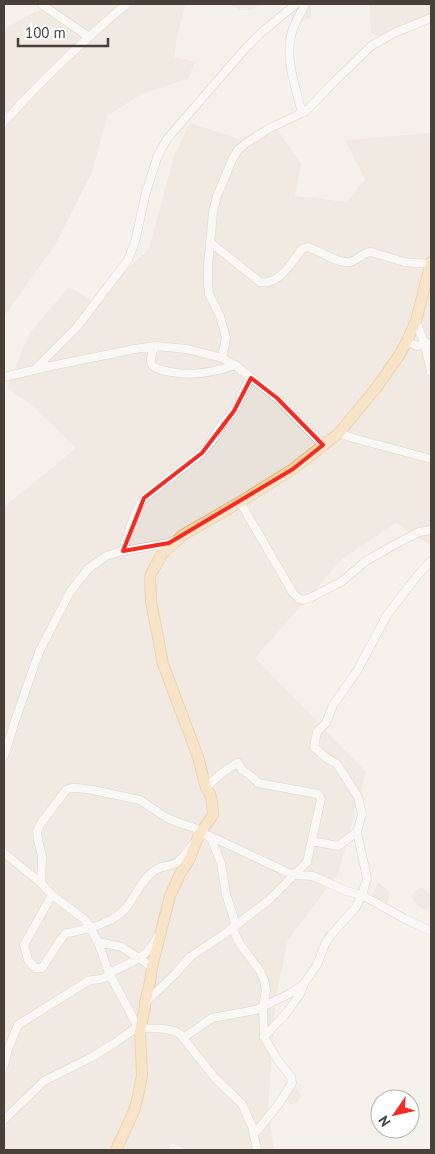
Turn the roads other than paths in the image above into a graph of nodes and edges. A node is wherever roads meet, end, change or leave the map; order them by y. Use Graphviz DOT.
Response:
graph roads {
  1 [pos="41,4"];
  2 [pos="128,4"];
  3 [pos="296,4"];
  4 [pos="305,4"];
  5 [pos="431,18"];
  6 [pos="89,37"];
  7 [pos="302,113"];
  8 [pos="4,122"];
  9 [pos="210,242"];
  10 [pos="431,263"];
  11 [pos="416,320"];
  12 [pos="407,341"];
  13 [pos="428,344"];
  14 [pos="155,346"];
  15 [pos="222,358"];
  16 [pos="235,365"];
  17 [pos="34,370"];
  18 [pos="431,372"];
  19 [pos="4,377"];
  20 [pos="252,378"];
  21 [pos="339,433"];
  22 [pos="323,445"];
  23 [pos="431,460"];
  24 [pos="240,502"];
  25 [pos="431,530"];
  26 [pos="183,535"];
  27 [pos="123,552"];
  28 [pos="431,561"];
  29 [pos="4,756"];
  30 [pos="206,788"];
  31 [pos="357,832"];
  32 [pos="200,834"];
  33 [pos="312,841"];
  34 [pos="4,853"];
  35 [pos="293,875"];
  36 [pos="41,883"];
  37 [pos="52,895"];
  38 [pos="362,895"];
  39 [pos="163,926"];
  40 [pos="233,927"];
  41 [pos="91,928"];
  42 [pos="431,931"];
  43 [pos="98,942"];
  44 [pos="140,959"];
  45 [pos="152,967"];
  46 [pos="109,973"];
  47 [pos="150,982"];
  48 [pos="305,982"];
  49 [pos="162,986"];
  50 [pos="145,1002"];
  51 [pos="263,1007"];
  52 [pos="139,1029"];
  53 [pos="183,1038"];
  54 [pos="264,1038"];
  55 [pos="4,1065"];
  56 [pos="4,1120"];
  57 [pos="255,1133"];
  58 [pos="116,1150"];
  59 [pos="258,1150"];
  1 -- 6 [label="street"];
  2 -- 6 [label="street"];
  3 -- 17 [label="street"];
  4 -- 7 [label="street"];
  5 -- 7 [label="street"];
  6 -- 8 [label="street"];
  7 -- 9 [label="street"];
  9 -- 10 [label="street"];
  9 -- 15 [label="street"];
  10 -- 11 [label="main road"];
  11 -- 12 [label="main road"];
  11 -- 13 [label="street"];
  12 -- 13 [label="street"];
  12 -- 21 [label="main road"];
  13 -- 18 [label="street"];
  14 -- 15 [label="street"];
  14 -- 16 [label="street"];
  14 -- 17 [label="street"];
  15 -- 16 [label="street"];
  16 -- 20 [label="street"];
  17 -- 19 [label="street"];
  20 -- 22 [label="street"];
  20 -- 27 [label="street"];
  21 -- 22 [label="main road"];
  21 -- 23 [label="street"];
  22 -- 24 [label="main road"];
  24 -- 25 [label="street"];
  24 -- 26 [label="main road"];
  26 -- 27 [label="street"];
  26 -- 30 [label="main road"];
  27 -- 29 [label="street"];
  28 -- 31 [label="street"];
  30 -- 32 [label="main road"];
  30 -- 33 [label="street"];
  31 -- 33 [label="street"];
  31 -- 38 [label="street"];
  32 -- 35 [label="street"];
  32 -- 36 [label="street"];
  32 -- 39 [label="main road"];
  32 -- 40 [label="street"];
  32 -- 41 [label="street"];
  33 -- 35 [label="street"];
  34 -- 36 [label="street"];
  35 -- 38 [label="street"];
  35 -- 40 [label="street"];
  36 -- 37 [label="street"];
  37 -- 41 [label="street"];
  37 -- 41 [label="street"];
  38 -- 42 [label="street"];
  38 -- 48 [label="street"];
  39 -- 44 [label="street"];
  39 -- 45 [label="main road"];
  40 -- 49 [label="street"];
  40 -- 51 [label="street"];
  41 -- 43 [label="street"];
  43 -- 44 [label="street"];
  43 -- 46 [label="street"];
  44 -- 45 [label="street"];
  44 -- 46 [label="street"];
  45 -- 47 [label="main road"];
  46 -- 52 [label="street"];
  46 -- 55 [label="street"];
  47 -- 49 [label="street"];
  47 -- 50 [label="main road"];
  48 -- 51 [label="street"];
  48 -- 54 [label="street"];
  49 -- 50 [label="street"];
  50 -- 52 [label="main road"];
  51 -- 53 [label="street"];
  51 -- 54 [label="street"];
  52 -- 53 [label="street"];
  52 -- 56 [label="street"];
  52 -- 58 [label="main road"];
  53 -- 57 [label="street"];
  54 -- 57 [label="street"];
  57 -- 59 [label="street"];
}
